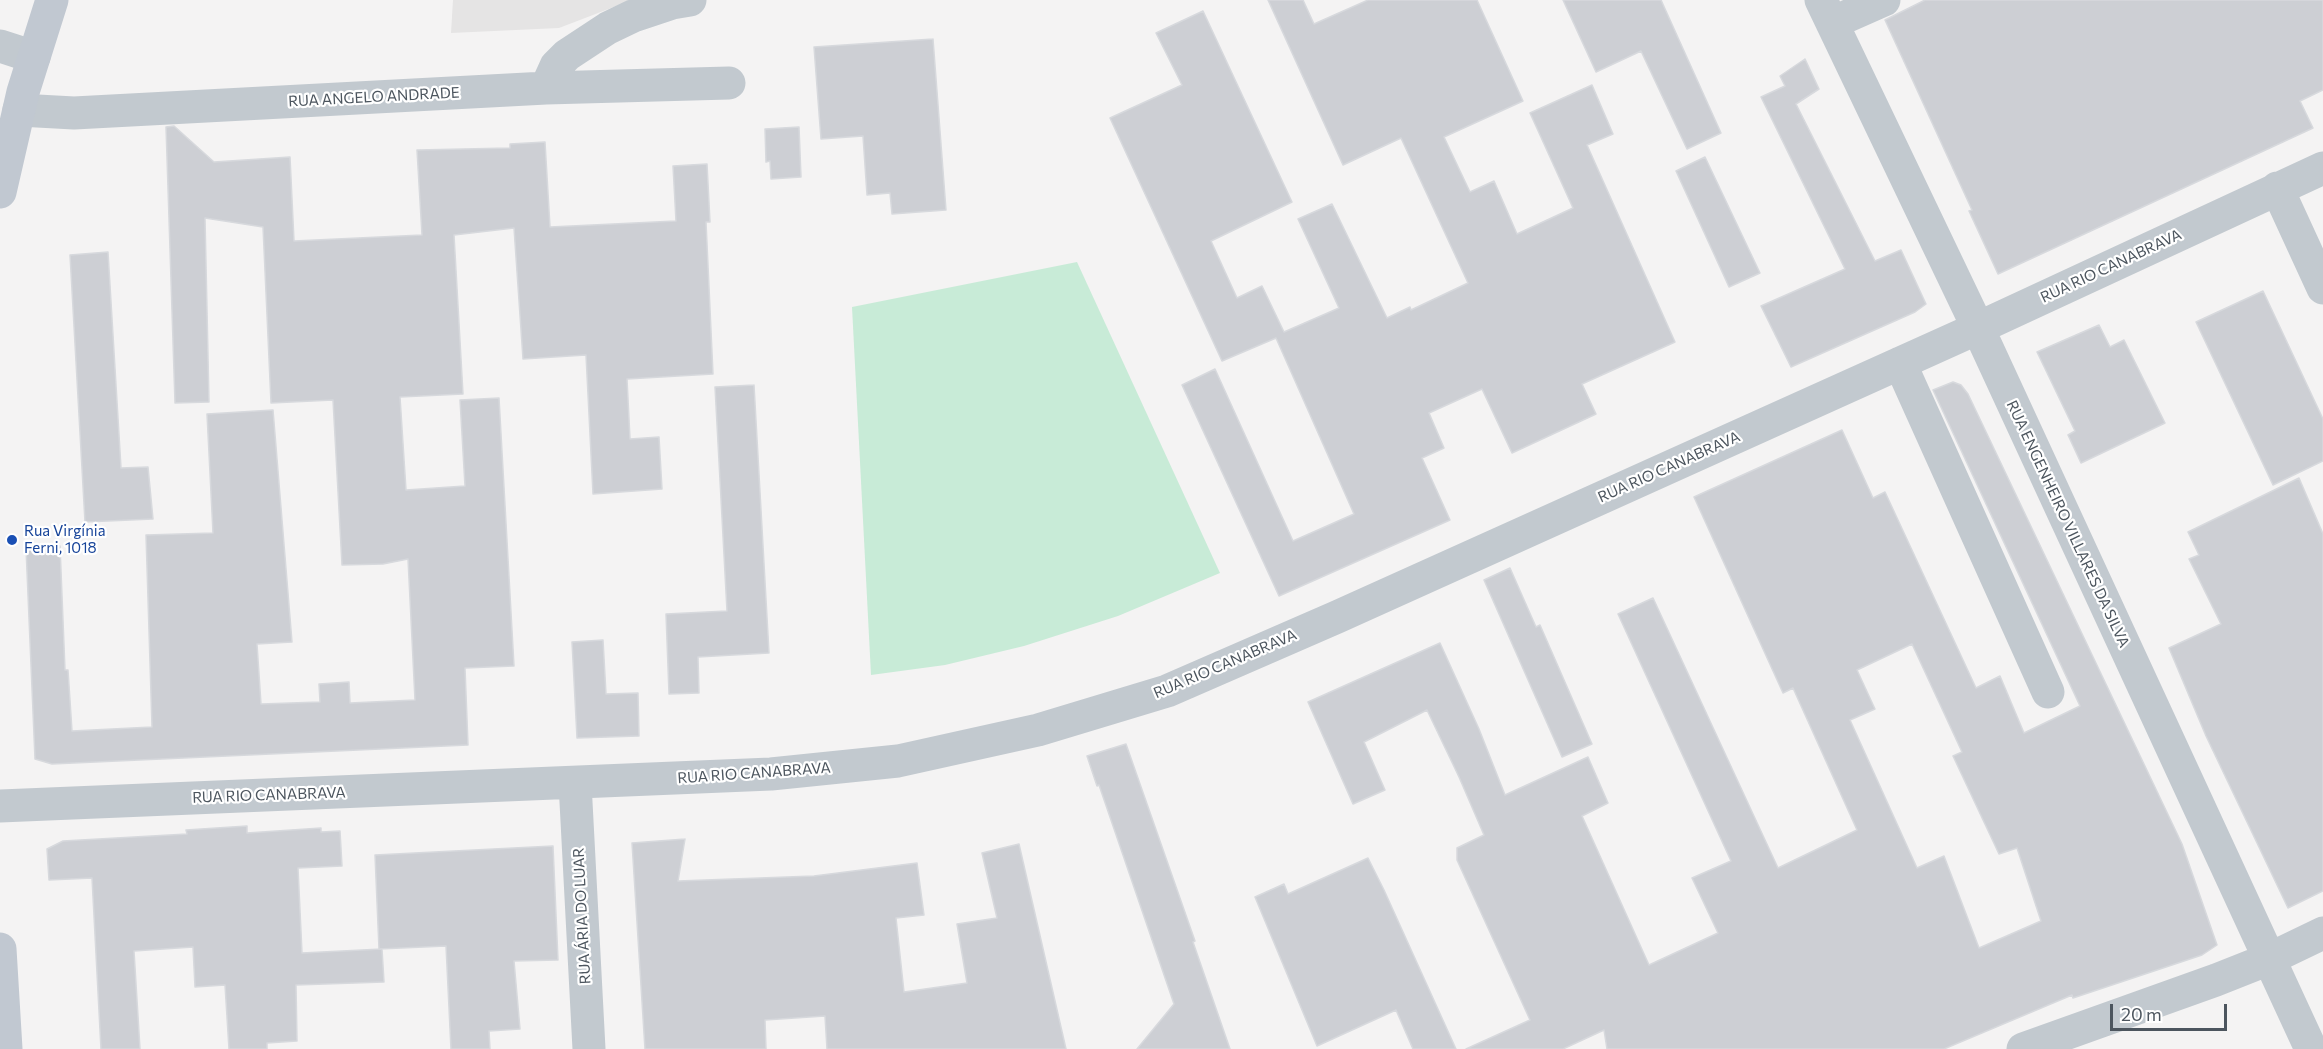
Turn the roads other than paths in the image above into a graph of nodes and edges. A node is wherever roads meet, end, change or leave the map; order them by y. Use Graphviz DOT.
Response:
graph roads {
  1 [pos="52,0"];
  2 [pos="690,0"];
  3 [pos="1884,0"];
  4 [pos="1827,12"];
  5 [pos="0,46"];
  6 [pos="34,57"];
  7 [pos="729,83"];
  8 [pos="546,88"];
  9 [pos="19,110"];
  10 [pos="2323,168"];
  11 [pos="2277,188"];
  12 [pos="0,192"];
  13 [pos="2323,288"];
  14 [pos="1978,328"];
  15 [pos="1900,363"];
  16 [pos="2048,692"];
  17 [pos="575,783"];
  18 [pos="0,806"];
  19 [pos="2323,933"];
  20 [pos="0,949"];
  21 [pos="2270,959"];
  22 [pos="6,1049"];
  23 [pos="588,1049"];
  24 [pos="2023,1049"];
  25 [pos="2311,1049"];
  1 -- 6 [label="street"];
  2 -- 8 [label="street"];
  3 -- 4 [label="street"];
  4 -- 14 [label="street, RUA ENGENHEIRO VILLARES DA SILVA"];
  5 -- 6 [label="street"];
  6 -- 9 [label="street"];
  7 -- 8 [label="street, RUA ANGELO ANDRADE"];
  8 -- 9 [label="street, RUA ANGELO ANDRADE"];
  9 -- 12 [label="street"];
  10 -- 11 [label="street, RUA RIO CANABRAVA"];
  11 -- 13 [label="street"];
  11 -- 14 [label="street, RUA RIO CANABRAVA"];
  14 -- 15 [label="street, RUA RIO CANABRAVA"];
  14 -- 21 [label="street, RUA ENGENHEIRO VILLARES DA SILVA"];
  15 -- 16 [label="street"];
  15 -- 17 [label="street, RUA RIO CANABRAVA"];
  17 -- 18 [label="street, RUA RIO CANABRAVA"];
  17 -- 23 [label="street, RUA ÁRIA DO LUAR"];
  19 -- 21 [label="street"];
  20 -- 22 [label="street"];
  21 -- 24 [label="street"];
  21 -- 25 [label="street, RUA ENGENHEIRO VILLARES DA SILVA"];
}
